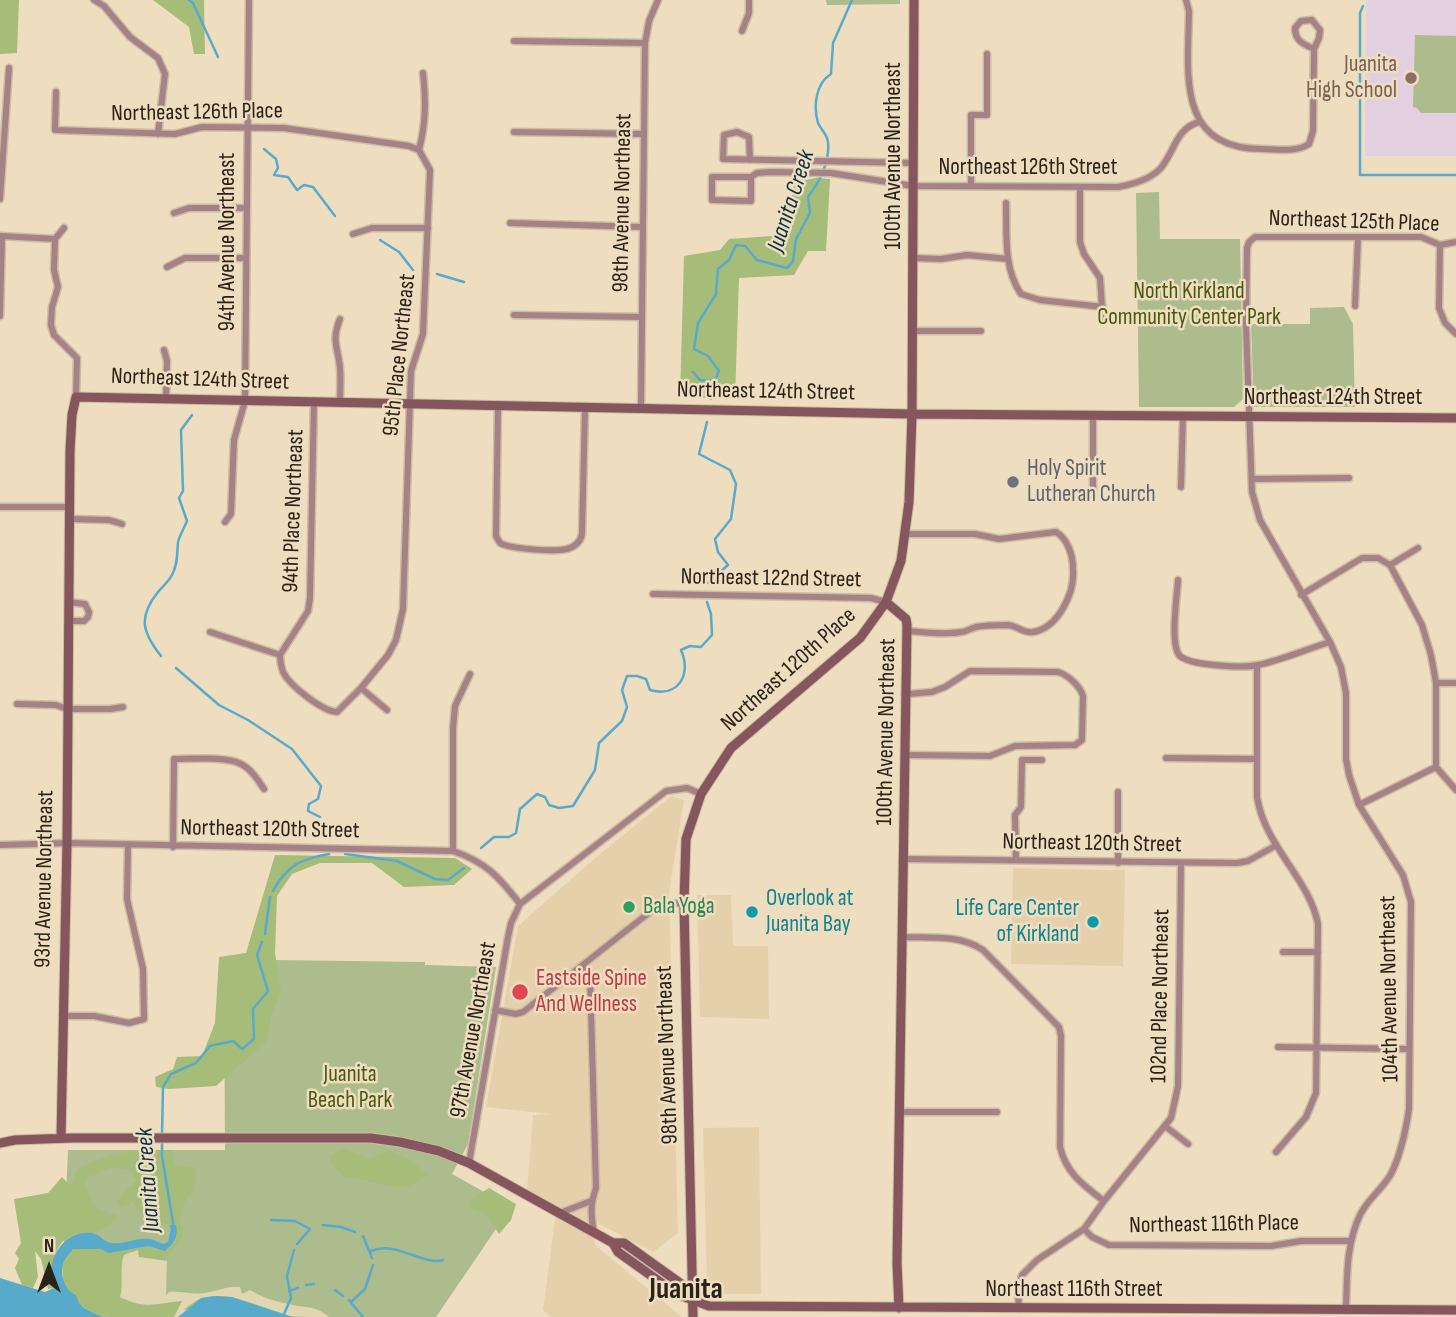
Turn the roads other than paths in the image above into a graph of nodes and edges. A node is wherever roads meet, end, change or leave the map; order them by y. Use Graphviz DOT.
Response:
graph roads {
  1 [pos="94,0"];
  2 [pos="249,0"];
  3 [pos="658,0"];
  4 [pos="749,0"];
  5 [pos="914,0"];
  6 [pos="1186,0"];
  7 [pos="742,31"];
  8 [pos="514,41"];
  9 [pos="645,43"];
  10 [pos="1314,49"];
  11 [pos="987,54"];
  12 [pos="9,68"];
  13 [pos="423,73"];
  14 [pos="56,92"];
  15 [pos="1199,122"];
  16 [pos="247,127"];
  17 [pos="514,132"];
  18 [pos="158,134"];
  19 [pos="644,134"];
  20 [pos="419,150"];
  21 [pos="750,160"];
  22 [pos="913,163"];
  23 [pos="751,177"];
  24 [pos="913,186"];
  25 [pos="971,186"];
  26 [pos="1080,187"];
  27 [pos="0,199"];
  28 [pos="1006,203"];
  29 [pos="246,208"];
  30 [pos="174,213"];
  31 [pos="510,223"];
  32 [pos="642,227"];
  33 [pos="64,228"];
  34 [pos="428,228"];
  35 [pos="354,234"];
  36 [pos="1,236"];
  37 [pos="1358,237"];
  38 [pos="1252,238"];
  39 [pos="55,239"];
  40 [pos="1456,242"];
  41 [pos="1440,245"];
  42 [pos="245,258"];
  43 [pos="913,258"];
  44 [pos="1008,259"];
  45 [pos="167,267"];
  46 [pos="1355,306"];
  47 [pos="1103,307"];
  48 [pos="514,315"];
  49 [pos="0,316"];
  50 [pos="641,317"];
  51 [pos="340,319"];
  52 [pos="1103,320"];
  53 [pos="912,331"];
  54 [pos="981,331"];
  55 [pos="1456,334"];
  56 [pos="164,350"];
  57 [pos="76,397"];
  58 [pos="166,399"];
  59 [pos="245,401"];
  60 [pos="314,402"];
  61 [pos="340,402"];
  62 [pos="409,404"];
  63 [pos="498,406"];
  64 [pos="585,408"];
  65 [pos="641,408"];
  66 [pos="912,414"];
  67 [pos="1093,416"];
  68 [pos="1183,416"];
  69 [pos="1249,416"];
  70 [pos="1456,418"];
  71 [pos="1349,478"];
  72 [pos="1252,479"];
  73 [pos="1181,487"];
  74 [pos="1093,495"];
  75 [pos="0,507"];
  76 [pos="70,507"];
  77 [pos="70,519"];
  78 [pos="225,522"];
  79 [pos="122,524"];
  80 [pos="905,534"];
  81 [pos="1418,548"];
  82 [pos="1390,565"];
  83 [pos="1178,580"];
  84 [pos="653,594"];
  85 [pos="1301,595"];
  86 [pos="69,602"];
  87 [pos="886,602"];
  88 [pos="69,621"];
  89 [pos="907,631"];
  90 [pos="210,632"];
  91 [pos="1330,642"];
  92 [pos="280,654"];
  93 [pos="1256,666"];
  94 [pos="470,674"];
  95 [pos="1436,683"];
  96 [pos="1456,683"];
  97 [pos="361,688"];
  98 [pos="908,694"];
  99 [pos="17,704"];
  100 [pos="123,707"];
  101 [pos="67,709"];
  102 [pos="387,710"];
  103 [pos="906,755"];
  104 [pos="1166,758"];
  105 [pos="1042,760"];
  106 [pos="1256,760"];
  107 [pos="1436,767"];
  108 [pos="264,789"];
  109 [pos="1456,790"];
  110 [pos="1118,792"];
  111 [pos="701,794"];
  112 [pos="1359,805"];
  113 [pos="66,843"];
  114 [pos="0,845"];
  115 [pos="128,846"];
  116 [pos="173,846"];
  117 [pos="1275,846"];
  118 [pos="453,851"];
  119 [pos="904,859"];
  120 [pos="1016,860"];
  121 [pos="1118,863"];
  122 [pos="1181,864"];
  123 [pos="684,903"];
  124 [pos="520,904"];
  125 [pos="902,937"];
  126 [pos="1283,952"];
  127 [pos="1318,952"];
  128 [pos="583,965"];
  129 [pos="495,1010"];
  130 [pos="62,1016"];
  131 [pos="1278,1047"];
  132 [pos="1317,1048"];
  133 [pos="1409,1049"];
  134 [pos="900,1112"];
  135 [pos="997,1112"];
  136 [pos="1165,1126"];
  137 [pos="61,1138"];
  138 [pos="0,1143"];
  139 [pos="1188,1144"];
  140 [pos="1276,1152"];
  141 [pos="468,1163"];
  142 [pos="1104,1200"];
  143 [pos="591,1201"];
  144 [pos="558,1214"];
  145 [pos="1084,1229"];
  146 [pos="594,1233"];
  147 [pos="1350,1241"];
  148 [pos="694,1299"];
  149 [pos="778,1307"];
  150 [pos="899,1308"];
  151 [pos="1019,1309"];
  152 [pos="1346,1310"];
  153 [pos="1456,1310"];
  154 [pos="1062,1313"];
  155 [pos="1220,1313"];
  156 [pos="1287,1313"];
  157 [pos="693,1317"];
  158 [pos="784,1317"];
  1 -- 18 [label="street"];
  2 -- 16 [label="street, 94th Avenue Northeast"];
  3 -- 9 [label="street, 98th Avenue Northeast"];
  4 -- 7 [label="street"];
  5 -- 22 [label="street, 100th Avenue Northeast"];
  6 -- 15 [label="street"];
  8 -- 9 [label="street"];
  9 -- 19 [label="street, 98th Avenue Northeast"];
  10 -- 10 [label="street"];
  10 -- 15 [label="street"];
  11 -- 25 [label="street"];
  12 -- 27 [label="street"];
  13 -- 20 [label="street, 95th Place Northeast"];
  14 -- 18 [label="street, Northeast 126th Place"];
  15 -- 26 [label="street, Northeast 126th Street"];
  16 -- 18 [label="street, Northeast 126th Place"];
  16 -- 20 [label="street, Northeast 126th Place"];
  16 -- 29 [label="street, 94th Avenue Northeast"];
  17 -- 19 [label="street"];
  19 -- 32 [label="street, 98th Avenue Northeast"];
  20 -- 34 [label="street, 95th Place Northeast"];
  21 -- 21 [label="street, Northeast 126th Street"];
  21 -- 22 [label="street, Northeast 126th Street"];
  22 -- 24 [label="street, 100th Avenue Northeast"];
  23 -- 23 [label="street, Northeast 126th Street"];
  23 -- 24 [label="street, Northeast 126th Street"];
  24 -- 25 [label="street, Northeast 126th Street"];
  24 -- 43 [label="street, 100th Avenue Northeast"];
  25 -- 26 [label="street, Northeast 126th Street"];
  26 -- 47 [label="street"];
  28 -- 44 [label="street"];
  29 -- 30 [label="street"];
  29 -- 42 [label="street, 94th Avenue Northeast"];
  31 -- 32 [label="street"];
  32 -- 50 [label="street, 98th Avenue Northeast"];
  33 -- 39 [label="street"];
  34 -- 35 [label="street"];
  34 -- 62 [label="street, 95th Place Northeast"];
  36 -- 39 [label="street"];
  36 -- 49 [label="street"];
  37 -- 38 [label="street, Northeast 125th Place"];
  37 -- 41 [label="street, Northeast 125th Place"];
  37 -- 46 [label="street"];
  38 -- 69 [label="street, 104th Avenue Northeast"];
  39 -- 57 [label="street, 93rd Avenue Northeast"];
  40 -- 41 [label="street, Northeast 125th Place"];
  41 -- 55 [label="street"];
  42 -- 45 [label="street"];
  42 -- 59 [label="street, 94th Avenue Northeast"];
  43 -- 44 [label="street"];
  43 -- 53 [label="street, 100th Avenue Northeast"];
  44 -- 47 [label="street"];
  47 -- 52 [label="street"];
  48 -- 50 [label="street"];
  50 -- 65 [label="street, 98th Avenue Northeast"];
  51 -- 61 [label="street"];
  53 -- 54 [label="street"];
  53 -- 66 [label="street, 100th Avenue Northeast"];
  56 -- 58 [label="street"];
  57 -- 58 [label="street, Northeast 124th Street"];
  57 -- 76 [label="street, 93rd Avenue Northeast"];
  58 -- 59 [label="street, Northeast 124th Street"];
  59 -- 60 [label="street, Northeast 124th Street"];
  59 -- 78 [label="street, 94th Avenue Northeast"];
  60 -- 61 [label="street, Northeast 124th Street"];
  60 -- 92 [label="street, 94th Place Northeast"];
  61 -- 62 [label="street, Northeast 124th Street"];
  62 -- 63 [label="street, Northeast 124th Street"];
  62 -- 97 [label="street, 95th Place Northeast"];
  63 -- 64 [label="street, Northeast 124th Street"];
  63 -- 64 [label="street"];
  64 -- 65 [label="street, Northeast 124th Street"];
  65 -- 66 [label="street, Northeast 124th Street"];
  66 -- 67 [label="street, Northeast 124th Street"];
  66 -- 80 [label="street, 100th Avenue Northeast"];
  67 -- 68 [label="street, Northeast 124th Street"];
  67 -- 74 [label="street"];
  68 -- 69 [label="street, Northeast 124th Street"];
  68 -- 73 [label="street"];
  69 -- 70 [label="street, Northeast 124th Street"];
  69 -- 72 [label="street, 104th Avenue Northeast"];
  71 -- 72 [label="street"];
  72 -- 85 [label="street, 104th Avenue Northeast"];
  75 -- 76 [label="street"];
  76 -- 77 [label="street, 93rd Avenue Northeast"];
  77 -- 79 [label="street"];
  77 -- 86 [label="street, 93rd Avenue Northeast"];
  80 -- 87 [label="street, 100th Avenue Northeast"];
  80 -- 89 [label="street"];
  81 -- 82 [label="street"];
  82 -- 85 [label="street"];
  82 -- 95 [label="street"];
  83 -- 93 [label="street"];
  84 -- 87 [label="street, Northeast 122nd Street"];
  85 -- 91 [label="street, 104th Avenue Northeast"];
  86 -- 88 [label="street, 93rd Avenue Northeast"];
  86 -- 88 [label="street"];
  87 -- 89 [label="street, 100th Avenue Northeast"];
  87 -- 111 [label="street, Northeast 120th Place"];
  88 -- 101 [label="street, 93rd Avenue Northeast"];
  89 -- 98 [label="street, 100th Avenue Northeast"];
  90 -- 92 [label="street"];
  91 -- 93 [label="street"];
  91 -- 112 [label="street, 104th Avenue Northeast"];
  92 -- 97 [label="street, 95th Place Northeast"];
  93 -- 106 [label="street"];
  94 -- 118 [label="street"];
  95 -- 96 [label="street"];
  95 -- 107 [label="street"];
  97 -- 102 [label="street"];
  98 -- 103 [label="street, 100th Avenue Northeast"];
  98 -- 103 [label="street"];
  99 -- 101 [label="street"];
  100 -- 101 [label="street"];
  101 -- 113 [label="street, 93rd Avenue Northeast"];
  103 -- 119 [label="street, 100th Avenue Northeast"];
  104 -- 106 [label="street"];
  105 -- 120 [label="street"];
  106 -- 117 [label="street"];
  107 -- 109 [label="street"];
  107 -- 112 [label="street"];
  108 -- 116 [label="street"];
  110 -- 121 [label="street"];
  111 -- 123 [label="street, 98th Avenue Northeast"];
  111 -- 124 [label="street"];
  112 -- 133 [label="street, 104th Avenue Northeast"];
  113 -- 114 [label="street, Northeast 120th Street"];
  113 -- 115 [label="street, Northeast 120th Street"];
  113 -- 130 [label="street, 93rd Avenue Northeast"];
  115 -- 116 [label="street, Northeast 120th Street"];
  115 -- 130 [label="street"];
  116 -- 118 [label="street, Northeast 120th Street"];
  117 -- 122 [label="street, Northeast 120th Street"];
  117 -- 127 [label="street"];
  118 -- 124 [label="street, Northeast 120th Street"];
  119 -- 120 [label="street, Northeast 120th Street"];
  119 -- 125 [label="street, 100th Avenue Northeast"];
  120 -- 121 [label="street, Northeast 120th Street"];
  121 -- 122 [label="street, Northeast 120th Street"];
  122 -- 136 [label="street, 102nd Place Northeast"];
  123 -- 128 [label="street"];
  123 -- 148 [label="street, 98th Avenue Northeast"];
  124 -- 129 [label="street, 97th Avenue Northeast"];
  125 -- 134 [label="street, 100th Avenue Northeast"];
  125 -- 142 [label="street"];
  126 -- 127 [label="street"];
  127 -- 132 [label="street"];
  128 -- 129 [label="street"];
  128 -- 143 [label="street"];
  129 -- 141 [label="street, 97th Avenue Northeast"];
  130 -- 137 [label="street, 93rd Avenue Northeast"];
  131 -- 132 [label="street"];
  132 -- 133 [label="street"];
  132 -- 140 [label="street"];
  133 -- 147 [label="street, 104th Avenue Northeast"];
  134 -- 135 [label="street"];
  134 -- 150 [label="street, 100th Avenue Northeast"];
  136 -- 139 [label="street"];
  136 -- 142 [label="street, 102nd Place Northeast"];
  137 -- 138 [label="street, Northeast 116th Street"];
  137 -- 141 [label="street, Northeast 116th Street"];
  141 -- 144 [label="street, Northeast 116th Street"];
  142 -- 145 [label="street, 102nd Place Northeast"];
  143 -- 144 [label="street"];
  143 -- 146 [label="street"];
  144 -- 146 [label="street, Northeast 116th Street"];
  145 -- 147 [label="street, Northeast 116th Place"];
  145 -- 151 [label="street"];
  146 -- 148 [label="street, Northeast 116th Street"];
  147 -- 152 [label="street, 104th Avenue Northeast"];
  148 -- 149 [label="street, Northeast 116th Street"];
  148 -- 157 [label="street, 98th Avenue Northeast"];
  149 -- 150 [label="street, Northeast 116th Street"];
  149 -- 158 [label="street"];
  150 -- 151 [label="street, Northeast 116th Street"];
  151 -- 154 [label="street, Northeast 116th Street"];
  152 -- 153 [label="street, Northeast 116th Street"];
  152 -- 156 [label="street, Northeast 116th Street"];
  154 -- 155 [label="street, Northeast 116th Street"];
  155 -- 156 [label="street, Northeast 116th Street"];
}
